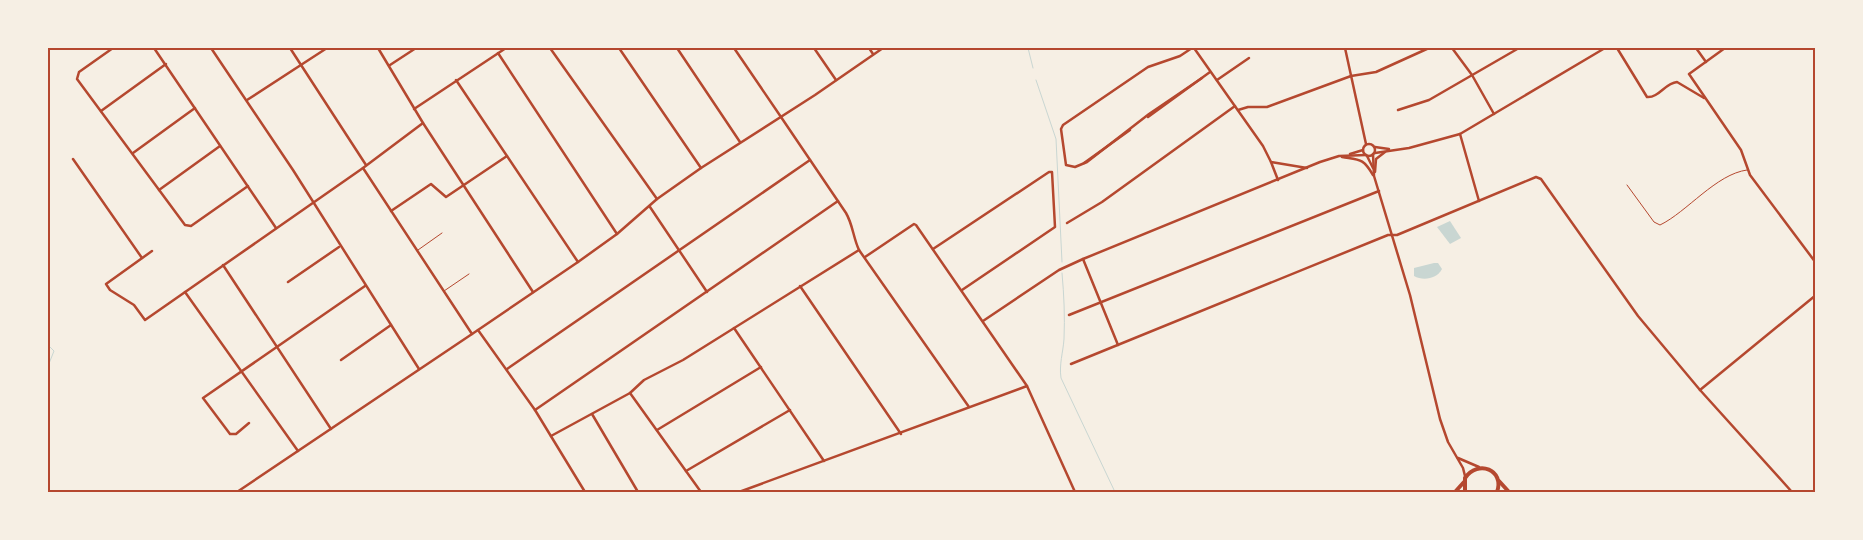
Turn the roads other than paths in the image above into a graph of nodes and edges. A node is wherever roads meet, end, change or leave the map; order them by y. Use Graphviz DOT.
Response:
graph roads {
  1 [pos="113,48"];
  2 [pos="154,48"];
  3 [pos="210,48"];
  4 [pos="290,48"];
  5 [pos="327,48"];
  6 [pos="378,48"];
  7 [pos="416,48"];
  8 [pos="506,48"];
  9 [pos="550,48"];
  10 [pos="619,48"];
  11 [pos="677,48"];
  12 [pos="734,48"];
  13 [pos="814,48"];
  14 [pos="868,48"];
  15 [pos="882,48"];
  16 [pos="1193,48"];
  17 [pos="1345,48"];
  18 [pos="1429,48"];
  19 [pos="1452,48"];
  20 [pos="1519,48"];
  21 [pos="1605,48"];
  22 [pos="1616,48"];
  23 [pos="1696,48"];
  24 [pos="1726,48"];
  25 [pos="498,53"];
  26 [pos="873,54"];
  27 [pos="1249,58"];
  28 [pos="1706,62"];
  29 [pos="166,64"];
  30 [pos="302,64"];
  31 [pos="390,65"];
  32 [pos="1211,71"];
  33 [pos="1472,75"];
  34 [pos="1351,76"];
  35 [pos="456,80"];
  36 [pos="836,80"];
  37 [pos="1217,80"];
  38 [pos="1705,98"];
  39 [pos="246,100"];
  40 [pos="1235,106"];
  41 [pos="195,108"];
  42 [pos="414,108"];
  43 [pos="1238,110"];
  44 [pos="1398,110"];
  45 [pos="101,111"];
  46 [pos="1494,114"];
  47 [pos="781,117"];
  48 [pos="423,123"];
  49 [pos="1460,134"];
  50 [pos="1365,136"];
  51 [pos="740,142"];
  52 [pos="1370,143"];
  53 [pos="1366,144"];
  54 [pos="220,146"];
  55 [pos="1375,147"];
  56 [pos="1362,150"];
  57 [pos="1390,150"];
  58 [pos="133,153"];
  59 [pos="1374,154"];
  60 [pos="507,156"];
  61 [pos="1339,156"];
  62 [pos="1346,156"];
  63 [pos="1366,156"];
  64 [pos="73,159"];
  65 [pos="810,160"];
  66 [pos="1271,162"];
  67 [pos="366,165"];
  68 [pos="363,168"];
  69 [pos="701,168"];
  70 [pos="1307,168"];
  71 [pos="1373,169"];
  72 [pos="1748,170"];
  73 [pos="1374,176"];
  74 [pos="1278,180"];
  75 [pos="465,184"];
  76 [pos="1627,185"];
  77 [pos="248,186"];
  78 [pos="159,190"];
  79 [pos="1379,191"];
  80 [pos="657,200"];
  81 [pos="838,201"];
  82 [pos="1479,201"];
  83 [pos="313,202"];
  84 [pos="650,208"];
  85 [pos="391,210"];
  86 [pos="1067,223"];
  87 [pos="276,228"];
  88 [pos="442,233"];
  89 [pos="617,234"];
  90 [pos="1393,235"];
  91 [pos="340,247"];
  92 [pos="934,249"];
  93 [pos="417,250"];
  94 [pos="680,250"];
  95 [pos="859,250"];
  96 [pos="152,251"];
  97 [pos="865,257"];
  98 [pos="142,258"];
  99 [pos="1083,259"];
  100 [pos="578,262"];
  101 [pos="1816,263"];
  102 [pos="223,265"];
  103 [pos="469,274"];
  104 [pos="288,282"];
  105 [pos="365,286"];
  106 [pos="800,286"];
  107 [pos="962,290"];
  108 [pos="444,291"];
  109 [pos="184,292"];
  110 [pos="533,292"];
  111 [pos="707,292"];
  112 [pos="1816,295"];
  113 [pos="1100,301"];
  114 [pos="1069,315"];
  115 [pos="983,320"];
  116 [pos="390,325"];
  117 [pos="734,328"];
  118 [pos="478,330"];
  119 [pos="472,334"];
  120 [pos="1118,345"];
  121 [pos="277,347"];
  122 [pos="341,360"];
  123 [pos="1071,364"];
  124 [pos="761,367"];
  125 [pos="507,369"];
  126 [pos="419,370"];
  127 [pos="240,371"];
  128 [pos="1027,386"];
  129 [pos="1700,390"];
  130 [pos="630,393"];
  131 [pos="969,407"];
  132 [pos="535,410"];
  133 [pos="790,410"];
  134 [pos="592,414"];
  135 [pos="249,423"];
  136 [pos="331,429"];
  137 [pos="657,430"];
  138 [pos="901,434"];
  139 [pos="551,436"];
  140 [pos="298,451"];
  141 [pos="1456,458"];
  142 [pos="824,461"];
  143 [pos="1479,467"];
  144 [pos="686,471"];
  145 [pos="1464,480"];
  146 [pos="1498,480"];
  147 [pos="237,492"];
  148 [pos="585,492"];
  149 [pos="638,492"];
  150 [pos="701,492"];
  151 [pos="739,492"];
  152 [pos="1075,492"];
  153 [pos="1455,492"];
  154 [pos="1465,492"];
  155 [pos="1497,492"];
  156 [pos="1509,492"];
  157 [pos="1792,492"];
  1 -- 45 [label="street"];
  2 -- 29 [label="street"];
  3 -- 39 [label="street"];
  4 -- 30 [label="street"];
  5 -- 30 [label="street"];
  6 -- 31 [label="street"];
  7 -- 31 [label="street"];
  8 -- 25 [label="street"];
  9 -- 80 [label="street"];
  10 -- 69 [label="street"];
  11 -- 51 [label="street"];
  12 -- 47 [label="street"];
  13 -- 36 [label="street"];
  14 -- 26 [label="street"];
  15 -- 26 [label="street"];
  16 -- 32 [label="street"];
  16 -- 32 [label="street"];
  17 -- 34 [label="street"];
  18 -- 34 [label="street"];
  19 -- 33 [label="street"];
  20 -- 33 [label="street"];
  21 -- 46 [label="street"];
  22 -- 38 [label="street"];
  23 -- 28 [label="street"];
  24 -- 28 [label="street"];
  25 -- 35 [label="street"];
  25 -- 89 [label="street"];
  26 -- 36 [label="street"];
  27 -- 37 [label="street"];
  28 -- 38 [label="street"];
  29 -- 41 [label="street"];
  29 -- 45 [label="street"];
  30 -- 39 [label="street"];
  30 -- 67 [label="street"];
  31 -- 42 [label="street"];
  32 -- 37 [label="street"];
  33 -- 44 [label="street"];
  33 -- 46 [label="street"];
  34 -- 43 [label="street"];
  34 -- 50 [label="street"];
  35 -- 42 [label="street"];
  35 -- 60 [label="street"];
  36 -- 47 [label="street"];
  37 -- 40 [label="street"];
  38 -- 72 [label="street"];
  39 -- 83 [label="street"];
  40 -- 43 [label="street"];
  40 -- 86 [label="street"];
  41 -- 54 [label="street"];
  41 -- 58 [label="street"];
  42 -- 48 [label="street"];
  43 -- 66 [label="street"];
  45 -- 58 [label="street"];
  46 -- 49 [label="street"];
  47 -- 51 [label="street"];
  47 -- 65 [label="street"];
  48 -- 67 [label="street"];
  48 -- 75 [label="street"];
  49 -- 57 [label="street"];
  49 -- 82 [label="street"];
  50 -- 52 [label="street"];
  50 -- 53 [label="street"];
  51 -- 69 [label="street"];
  52 -- 53 [label="street"];
  52 -- 55 [label="street"];
  53 -- 56 [label="street"];
  54 -- 77 [label="street"];
  54 -- 78 [label="street"];
  55 -- 57 [label="street"];
  55 -- 59 [label="street"];
  56 -- 62 [label="street"];
  56 -- 63 [label="street"];
  57 -- 59 [label="street"];
  57 -- 73 [label="street"];
  58 -- 78 [label="street"];
  59 -- 63 [label="street"];
  59 -- 71 [label="street"];
  60 -- 75 [label="street"];
  60 -- 100 [label="street"];
  61 -- 62 [label="street"];
  61 -- 70 [label="street"];
  61 -- 73 [label="street"];
  62 -- 63 [label="street"];
  63 -- 71 [label="street"];
  64 -- 98 [label="street"];
  65 -- 81 [label="street"];
  65 -- 94 [label="street"];
  66 -- 70 [label="street"];
  66 -- 74 [label="street"];
  67 -- 68 [label="street"];
  68 -- 83 [label="street"];
  68 -- 85 [label="street"];
  69 -- 80 [label="street"];
  70 -- 74 [label="street"];
  71 -- 73 [label="street"];
  72 -- 76 [label="lane"];
  72 -- 101 [label="street"];
  73 -- 79 [label="street"];
  74 -- 99 [label="street"];
  75 -- 85 [label="street"];
  75 -- 110 [label="street"];
  77 -- 78 [label="street"];
  77 -- 87 [label="street"];
  79 -- 90 [label="street"];
  79 -- 113 [label="street"];
  80 -- 84 [label="street"];
  81 -- 95 [label="street"];
  81 -- 111 [label="street"];
  82 -- 90 [label="street"];
  82 -- 129 [label="street"];
  83 -- 87 [label="street"];
  83 -- 91 [label="street"];
  84 -- 89 [label="street"];
  84 -- 94 [label="street"];
  85 -- 93 [label="street"];
  87 -- 102 [label="street"];
  88 -- 93 [label="lane"];
  89 -- 100 [label="street"];
  90 -- 120 [label="street"];
  90 -- 141 [label="street"];
  91 -- 104 [label="street"];
  91 -- 105 [label="street"];
  92 -- 97 [label="street"];
  92 -- 107 [label="street"];
  92 -- 107 [label="street"];
  93 -- 108 [label="street"];
  94 -- 111 [label="street"];
  94 -- 125 [label="street"];
  95 -- 97 [label="street"];
  95 -- 106 [label="street"];
  96 -- 98 [label="street"];
  97 -- 131 [label="street"];
  98 -- 109 [label="street"];
  99 -- 113 [label="street"];
  99 -- 115 [label="street"];
  100 -- 110 [label="street"];
  102 -- 109 [label="street"];
  102 -- 121 [label="street"];
  103 -- 108 [label="lane"];
  105 -- 116 [label="street"];
  105 -- 121 [label="street"];
  106 -- 117 [label="street"];
  106 -- 138 [label="street"];
  107 -- 115 [label="street"];
  108 -- 119 [label="street"];
  109 -- 127 [label="street"];
  110 -- 118 [label="street"];
  111 -- 132 [label="street"];
  112 -- 129 [label="street"];
  113 -- 114 [label="street"];
  113 -- 120 [label="street"];
  115 -- 128 [label="street"];
  116 -- 122 [label="street"];
  116 -- 126 [label="street"];
  117 -- 124 [label="street"];
  117 -- 130 [label="street"];
  118 -- 119 [label="street"];
  118 -- 125 [label="street"];
  119 -- 126 [label="street"];
  120 -- 123 [label="street"];
  121 -- 127 [label="street"];
  121 -- 136 [label="street"];
  124 -- 133 [label="street"];
  124 -- 137 [label="street"];
  125 -- 132 [label="street"];
  126 -- 136 [label="street"];
  127 -- 135 [label="street"];
  127 -- 140 [label="street"];
  128 -- 131 [label="street"];
  128 -- 152 [label="street"];
  129 -- 157 [label="street"];
  130 -- 134 [label="street"];
  130 -- 137 [label="street"];
  131 -- 138 [label="street"];
  132 -- 139 [label="street"];
  133 -- 142 [label="street"];
  133 -- 144 [label="street"];
  134 -- 139 [label="street"];
  134 -- 149 [label="street"];
  136 -- 140 [label="street"];
  137 -- 144 [label="street"];
  138 -- 142 [label="street"];
  139 -- 148 [label="street"];
  140 -- 147 [label="street"];
  141 -- 143 [label="street"];
  141 -- 145 [label="street"];
  142 -- 151 [label="street"];
  143 -- 145 [label="main road"];
  143 -- 146 [label="main road"];
  144 -- 150 [label="street"];
  145 -- 153 [label="main road"];
  145 -- 154 [label="main road"];
  146 -- 155 [label="main road"];
  146 -- 156 [label="main road"];
}
